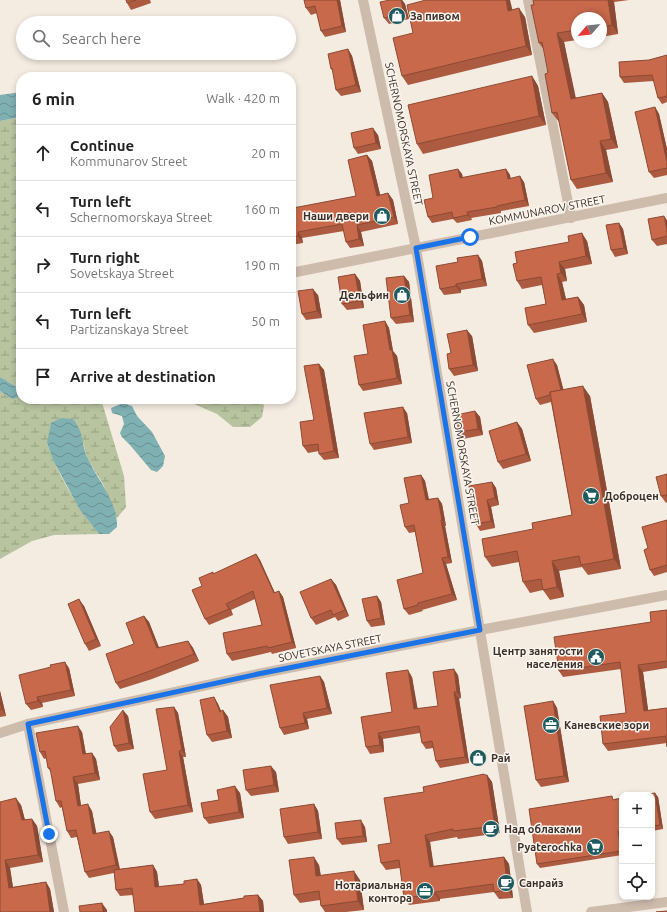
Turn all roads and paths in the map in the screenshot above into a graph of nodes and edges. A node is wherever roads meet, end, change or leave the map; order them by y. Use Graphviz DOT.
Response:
graph roads {
  1 [pos="363,0"];
  2 [pos="528,0"];
  3 [pos="667,198"];
  4 [pos="571,218"];
  5 [pos="416,248"];
  6 [pos="296,272"];
  7 [pos="667,595"];
  8 [pos="480,630"];
  9 [pos="28,724"];
  10 [pos="0,733"];
  11 [pos="667,902"];
  12 [pos="64,912"];
  13 [pos="526,912"];
  14 [pos="591,912"];
  1 -- 5 [label="street, SСHERNOMORSKAYA STREET"];
  2 -- 4 [label="street"];
  3 -- 4 [label="street, KOMMUNAROV STREET"];
  4 -- 5 [label="street, KOMMUNAROV STREET"];
  5 -- 6 [label="street, KOMMUNAROV STREET"];
  5 -- 8 [label="street, SСHERNOMORSKAYA STREET"];
  7 -- 8 [label="street, SOVETSKAYA STREET"];
  8 -- 9 [label="street, SOVETSKAYA STREET"];
  8 -- 13 [label="street, SСHERNOMORSKAYA STREET"];
  9 -- 10 [label="street, SOVETSKAYA STREET"];
  9 -- 12 [label="street"];
  11 -- 14 [label="street"];
}
